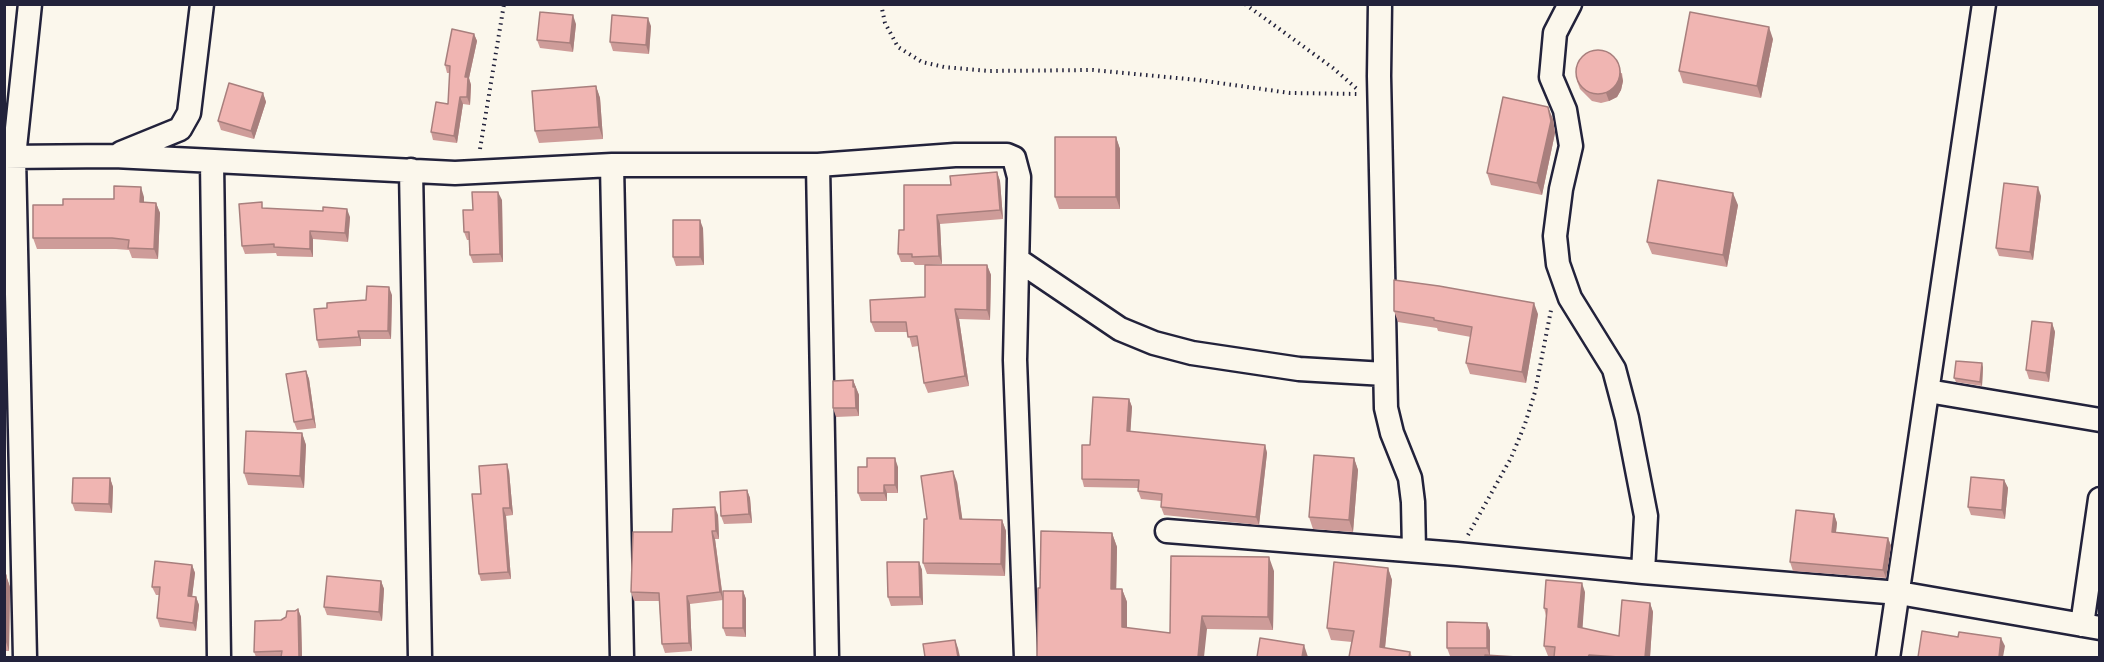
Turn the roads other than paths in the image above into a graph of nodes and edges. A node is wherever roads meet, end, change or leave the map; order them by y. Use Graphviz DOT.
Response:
graph roads {
  1 [pos="30,4"];
  2 [pos="202,4"];
  3 [pos="1380,4"];
  4 [pos="1570,4"];
  5 [pos="1984,4"];
  6 [pos="114,156"];
  7 [pos="9,157"];
  8 [pos="212,162"];
  9 [pos="612,165"];
  10 [pos="818,165"];
  11 [pos="411,170"];
  12 [pos="1018,260"];
  13 [pos="1385,374"];
  14 [pos="1928,391"];
  15 [pos="2100,420"];
  16 [pos="2100,499"];
  17 [pos="1167,531"];
  18 [pos="1414,550"];
  19 [pos="1643,572"];
  20 [pos="1899,593"];
  21 [pos="2091,627"];
  22 [pos="25,657"];
  23 [pos="219,657"];
  24 [pos="420,657"];
  25 [pos="622,657"];
  26 [pos="827,657"];
  27 [pos="1026,657"];
  28 [pos="1888,657"];
  1 -- 7 [label="street"];
  2 -- 6 [label="street"];
  3 -- 13 [label="street"];
  4 -- 19 [label="street"];
  5 -- 14 [label="street"];
  6 -- 7 [label="street"];
  6 -- 8 [label="street"];
  7 -- 22 [label="street"];
  8 -- 11 [label="street"];
  8 -- 23 [label="street"];
  9 -- 10 [label="street"];
  9 -- 11 [label="street"];
  9 -- 25 [label="street"];
  10 -- 12 [label="street"];
  10 -- 26 [label="street"];
  11 -- 24 [label="street"];
  12 -- 13 [label="street"];
  12 -- 27 [label="street"];
  13 -- 18 [label="street"];
  14 -- 15 [label="street"];
  14 -- 20 [label="street"];
  16 -- 21 [label="street"];
  17 -- 18 [label="street"];
  18 -- 19 [label="street"];
  19 -- 20 [label="street"];
  20 -- 21 [label="street"];
  20 -- 28 [label="street"];
}
